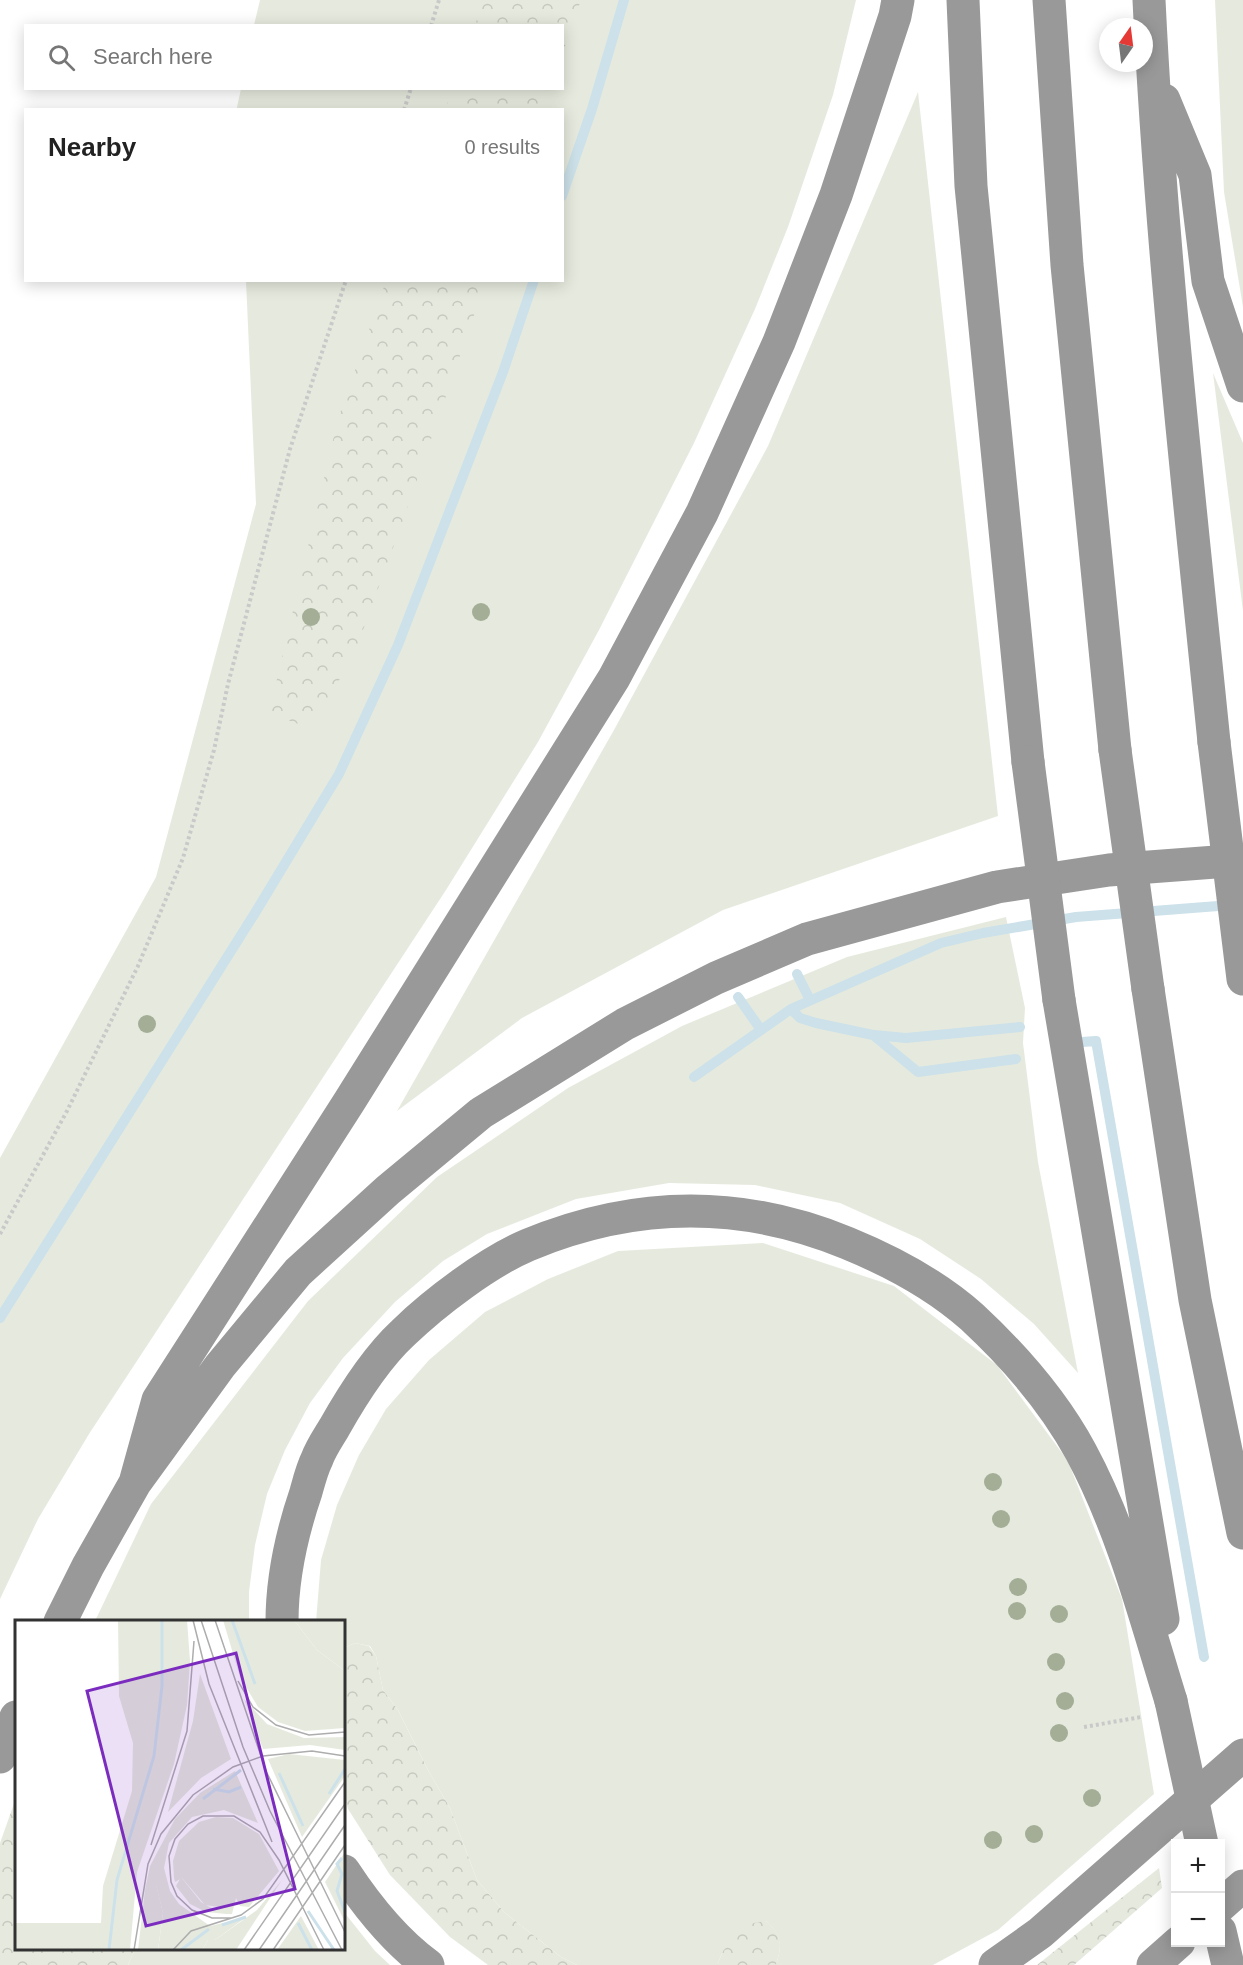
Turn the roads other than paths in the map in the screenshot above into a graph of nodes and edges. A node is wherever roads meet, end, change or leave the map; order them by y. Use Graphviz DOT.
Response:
graph roads {
  1 [pos="963,0"];
  2 [pos="1048,0"];
  3 [pos="1149,0"];
  4 [pos="897,8"];
  5 [pos="1152,74"];
  6 [pos="1243,386"];
  7 [pos="1243,860"];
  8 [pos="1243,979"];
  9 [pos="135,1483"];
  10 [pos="1243,1533"];
  11 [pos="61,1620"];
  12 [pos="282,1620"];
  13 [pos="1159,1708"];
  14 [pos="15,1720"];
  15 [pos="1243,1755"];
  16 [pos="0,1757"];
  17 [pos="1200,1839"];
  18 [pos="345,1873"];
  19 [pos="1243,1886"];
  20 [pos="1225,1902"];
  21 [pos="1173,1947"];
  22 [pos="1224,1947"];
  23 [pos="428,1965"];
  24 [pos="995,1965"];
  25 [pos="1153,1965"];
  26 [pos="1228,1965"];
  1 -- 13 [label="highway, bridge"];
  2 -- 10 [label="highway, bridge"];
  3 -- 5 [label="highway"];
  4 -- 9 [label="highway"];
  5 -- 6 [label="highway"];
  5 -- 8 [label="highway, bridge"];
  7 -- 9 [label="highway"];
  9 -- 11 [label="highway"];
  12 -- 13 [label="highway"];
  13 -- 17 [label="highway, bridge"];
  14 -- 16 [label="highway"];
  15 -- 24 [label="highway"];
  18 -- 23 [label="highway"];
  19 -- 20 [label="highway"];
  21 -- 25 [label="highway"];
  22 -- 26 [label="highway"];
}
